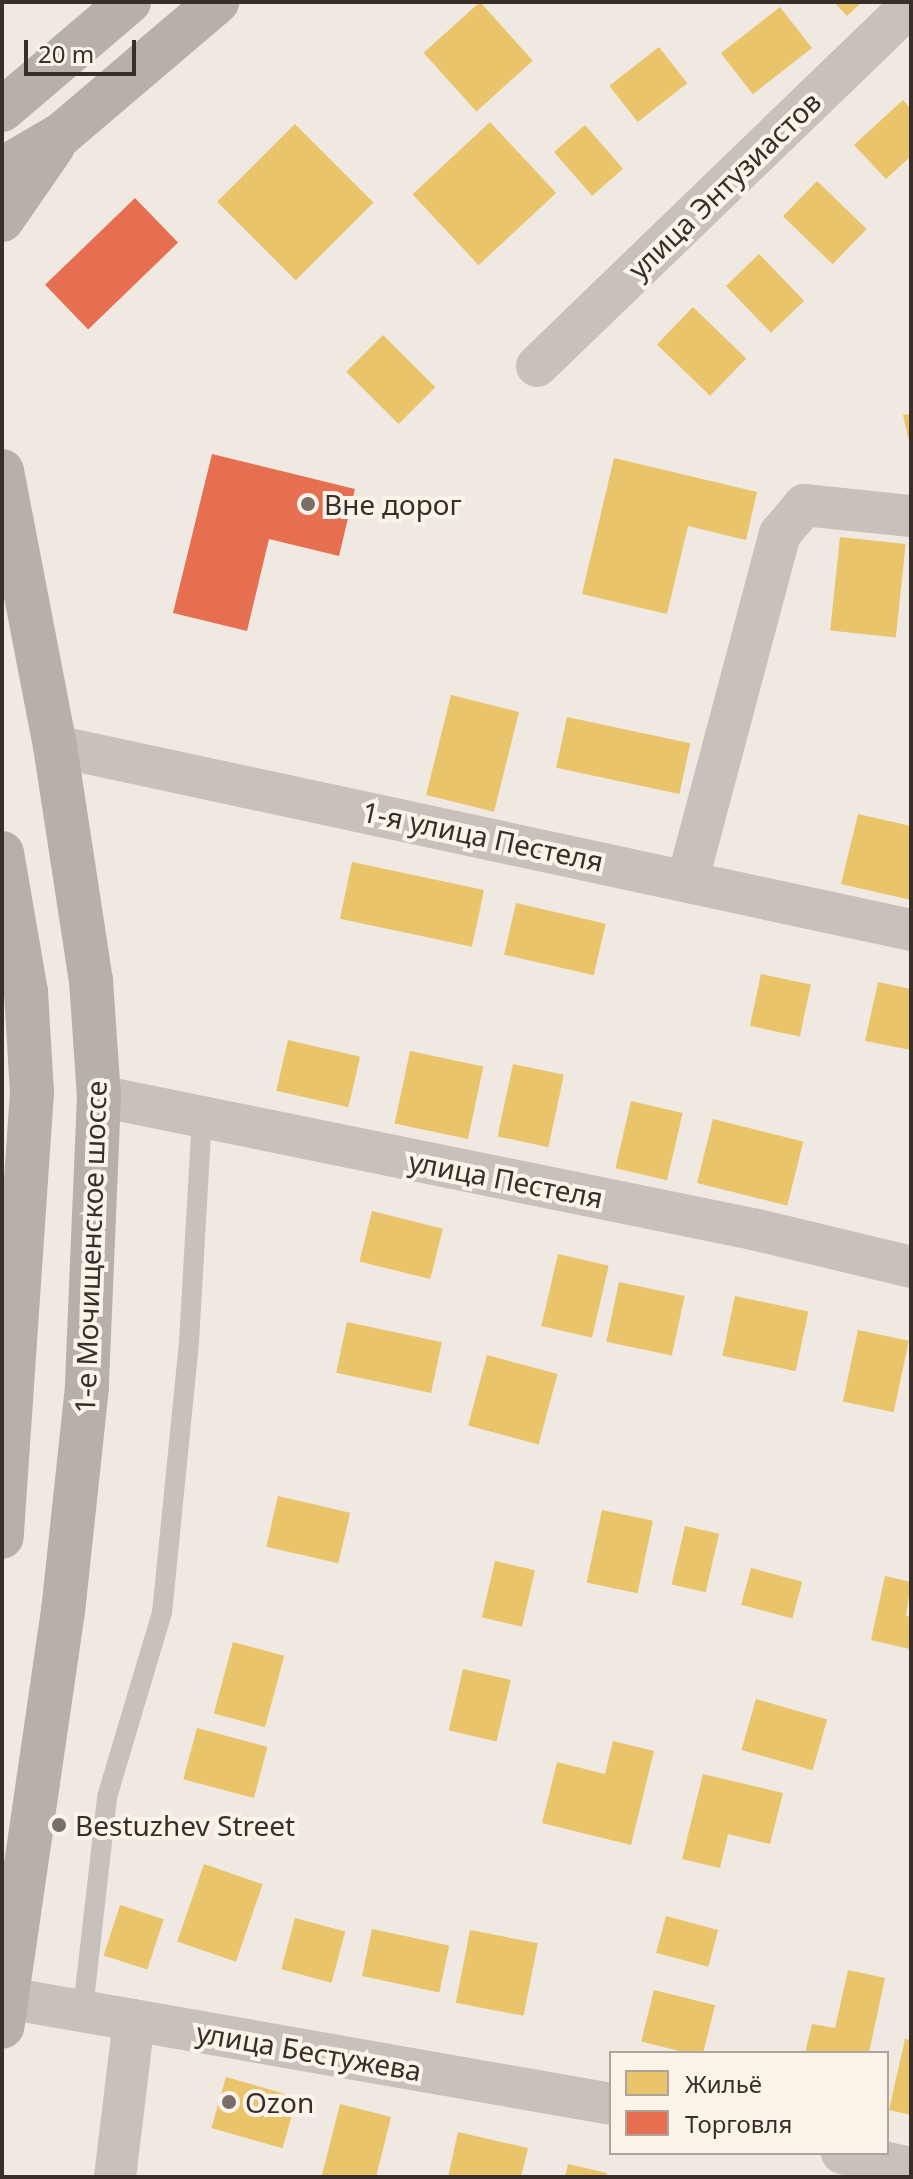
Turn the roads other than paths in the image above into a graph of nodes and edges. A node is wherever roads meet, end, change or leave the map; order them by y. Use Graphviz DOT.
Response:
graph roads {
  1 [pos="129,2"];
  2 [pos="217,2"];
  3 [pos="911,5"];
  4 [pos="72,46"];
  5 [pos="106,96"];
  6 [pos="2,110"];
  7 [pos="62,134"];
  8 [pos="2,169"];
  9 [pos="2,220"];
  10 [pos="537,366"];
  11 [pos="2,471"];
  12 [pos="911,516"];
  13 [pos="55,746"];
  14 [pos="2,853"];
  15 [pos="688,879"];
  16 [pos="911,930"];
  17 [pos="99,1096"];
  18 [pos="202,1118"];
  19 [pos="911,1267"];
  20 [pos="2,1537"];
  21 [pos="83,2009"];
  22 [pos="5,2012"];
  23 [pos="134,2020"];
  24 [pos="609,2104"];
  25 [pos="851,2155"];
  26 [pos="911,2168"];
  27 [pos="115,2177"];
  1 -- 4 [label="main road"];
  2 -- 5 [label="main road"];
  3 -- 10 [label="street, улица Энтузиастов"];
  4 -- 5 [label="main road"];
  4 -- 6 [label="main road"];
  5 -- 7 [label="main road"];
  7 -- 8 [label="main road"];
  7 -- 9 [label="main road"];
  11 -- 13 [label="main road, 1-е Мочищенское шоссе"];
  12 -- 15 [label="street"];
  13 -- 15 [label="street, 1-я улица Пестеля"];
  13 -- 17 [label="main road, 1-е Мочищенское шоссе"];
  14 -- 20 [label="main road"];
  15 -- 16 [label="street, 1-я улица Пестеля"];
  17 -- 18 [label="street, улица Пестеля"];
  17 -- 22 [label="main road, 1-е Мочищенское шоссе"];
  18 -- 19 [label="street, улица Пестеля"];
  18 -- 21 [label="lane"];
  21 -- 22 [label="street, улица Бестужева"];
  21 -- 23 [label="street, улица Бестужева"];
  23 -- 24 [label="street, улица Бестужева"];
  23 -- 27 [label="street"];
  25 -- 26 [label="street"];
}
